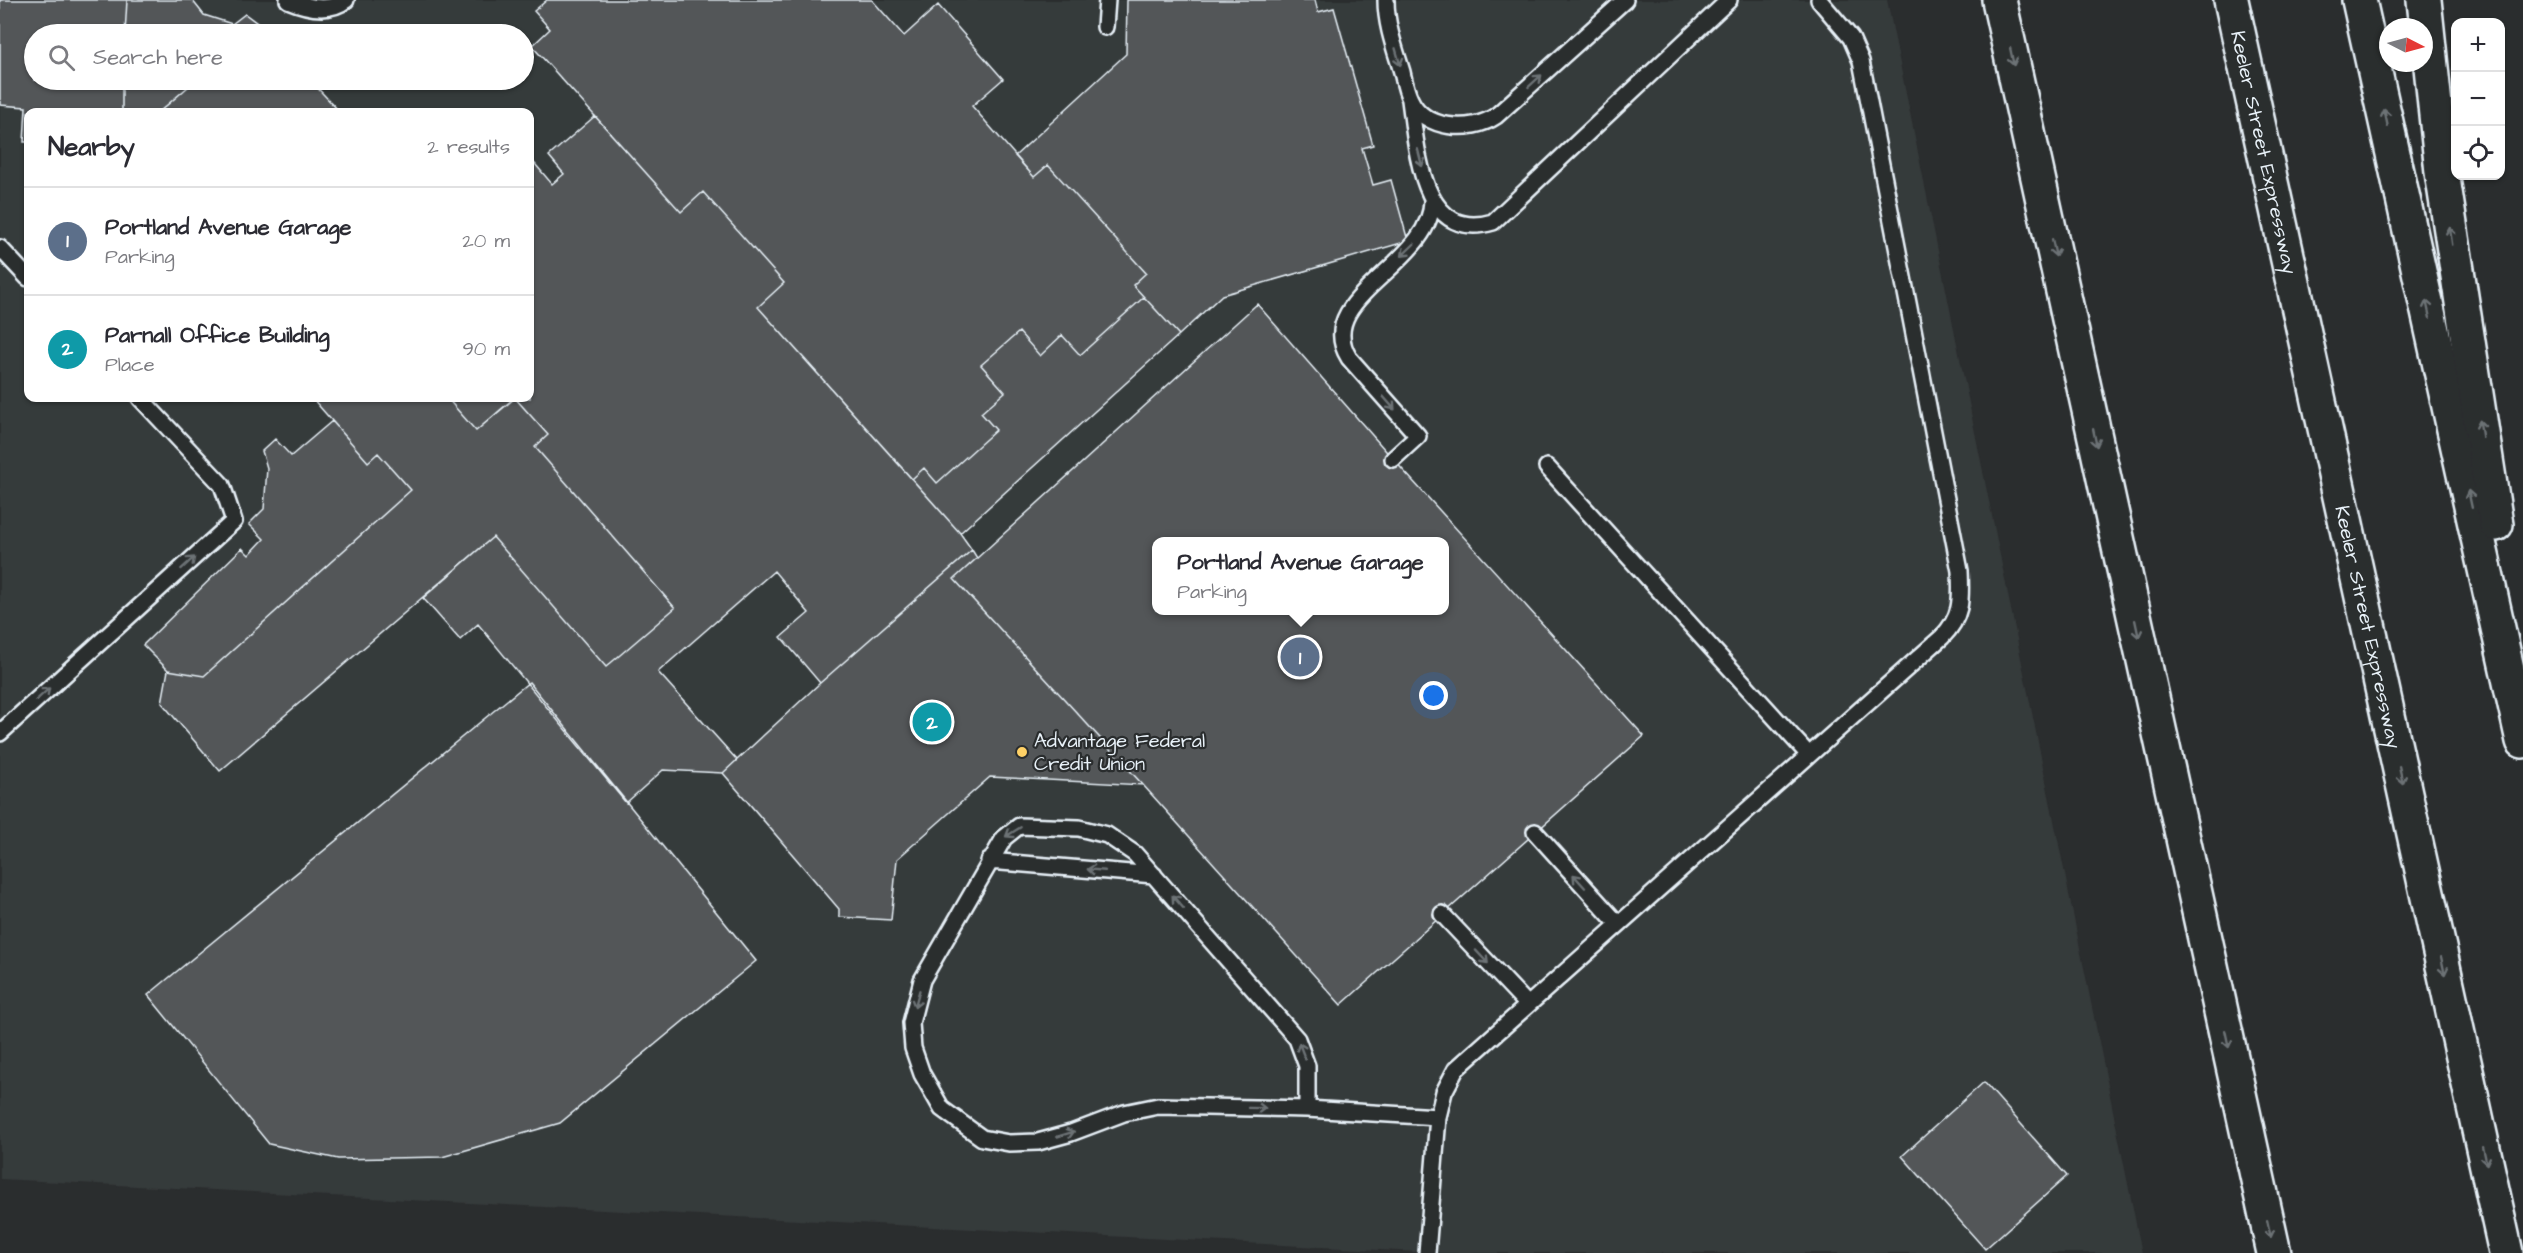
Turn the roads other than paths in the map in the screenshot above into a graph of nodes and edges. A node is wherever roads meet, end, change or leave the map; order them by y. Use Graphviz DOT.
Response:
graph roads {
  1 [pos="288,0"];
  2 [pos="346,0"];
  3 [pos="1107,0"];
  4 [pos="1386,0"];
  5 [pos="1625,0"];
  6 [pos="1729,0"];
  7 [pos="1819,0"];
  8 [pos="1999,0"];
  9 [pos="2214,0"];
  10 [pos="2231,0"];
  11 [pos="2360,0"];
  12 [pos="2424,0"];
  13 [pos="1106,27"];
  14 [pos="1410,100"];
  15 [pos="1432,199"];
  16 [pos="0,248"];
  17 [pos="24,274"];
  18 [pos="144,402"];
  19 [pos="2325,431"];
  20 [pos="1393,459"];
  21 [pos="1547,467"];
  22 [pos="2523,694"];
  23 [pos="0,733"];
  24 [pos="2523,741"];
  25 [pos="1808,754"];
  26 [pos="1535,832"];
  27 [pos="989,861"];
  28 [pos="1154,874"];
  29 [pos="1442,914"];
  30 [pos="1618,924"];
  31 [pos="1527,1004"];
  32 [pos="1307,1109"];
  33 [pos="1438,1117"];
  34 [pos="1427,1253"];
  35 [pos="2274,1253"];
  36 [pos="2506,1253"];
  1 -- 2 [label="lane"];
  3 -- 13 [label="lane"];
  4 -- 14 [label="lane, one-way"];
  14 -- 5 [label="lane, one-way"];
  6 -- 15 [label="lane"];
  7 -- 25 [label="lane"];
  8 -- 35 [label="main road, one-way"];
  9 -- 19 [label="main road"];
  10 -- 19 [label="main road, Keeler Street Expressway"];
  24 -- 11 [label="main road, one-way"];
  22 -- 12 [label="main road, one-way"];
  14 -- 15 [label="lane, one-way"];
  15 -- 20 [label="lane, one-way"];
  16 -- 17 [label="lane"];
  23 -- 18 [label="lane, one-way"];
  19 -- 36 [label="main road, Keeler Street Expressway, one-way"];
  21 -- 25 [label="lane"];
  25 -- 30 [label="lane"];
  30 -- 26 [label="lane, one-way"];
  28 -- 27 [label="lane, one-way"];
  28 -- 27 [label="lane, one-way"];
  27 -- 32 [label="lane, one-way"];
  32 -- 28 [label="lane, one-way"];
  29 -- 31 [label="lane, one-way"];
  30 -- 31 [label="lane"];
  31 -- 33 [label="lane"];
  32 -- 33 [label="lane"];
  33 -- 34 [label="lane"];
}
